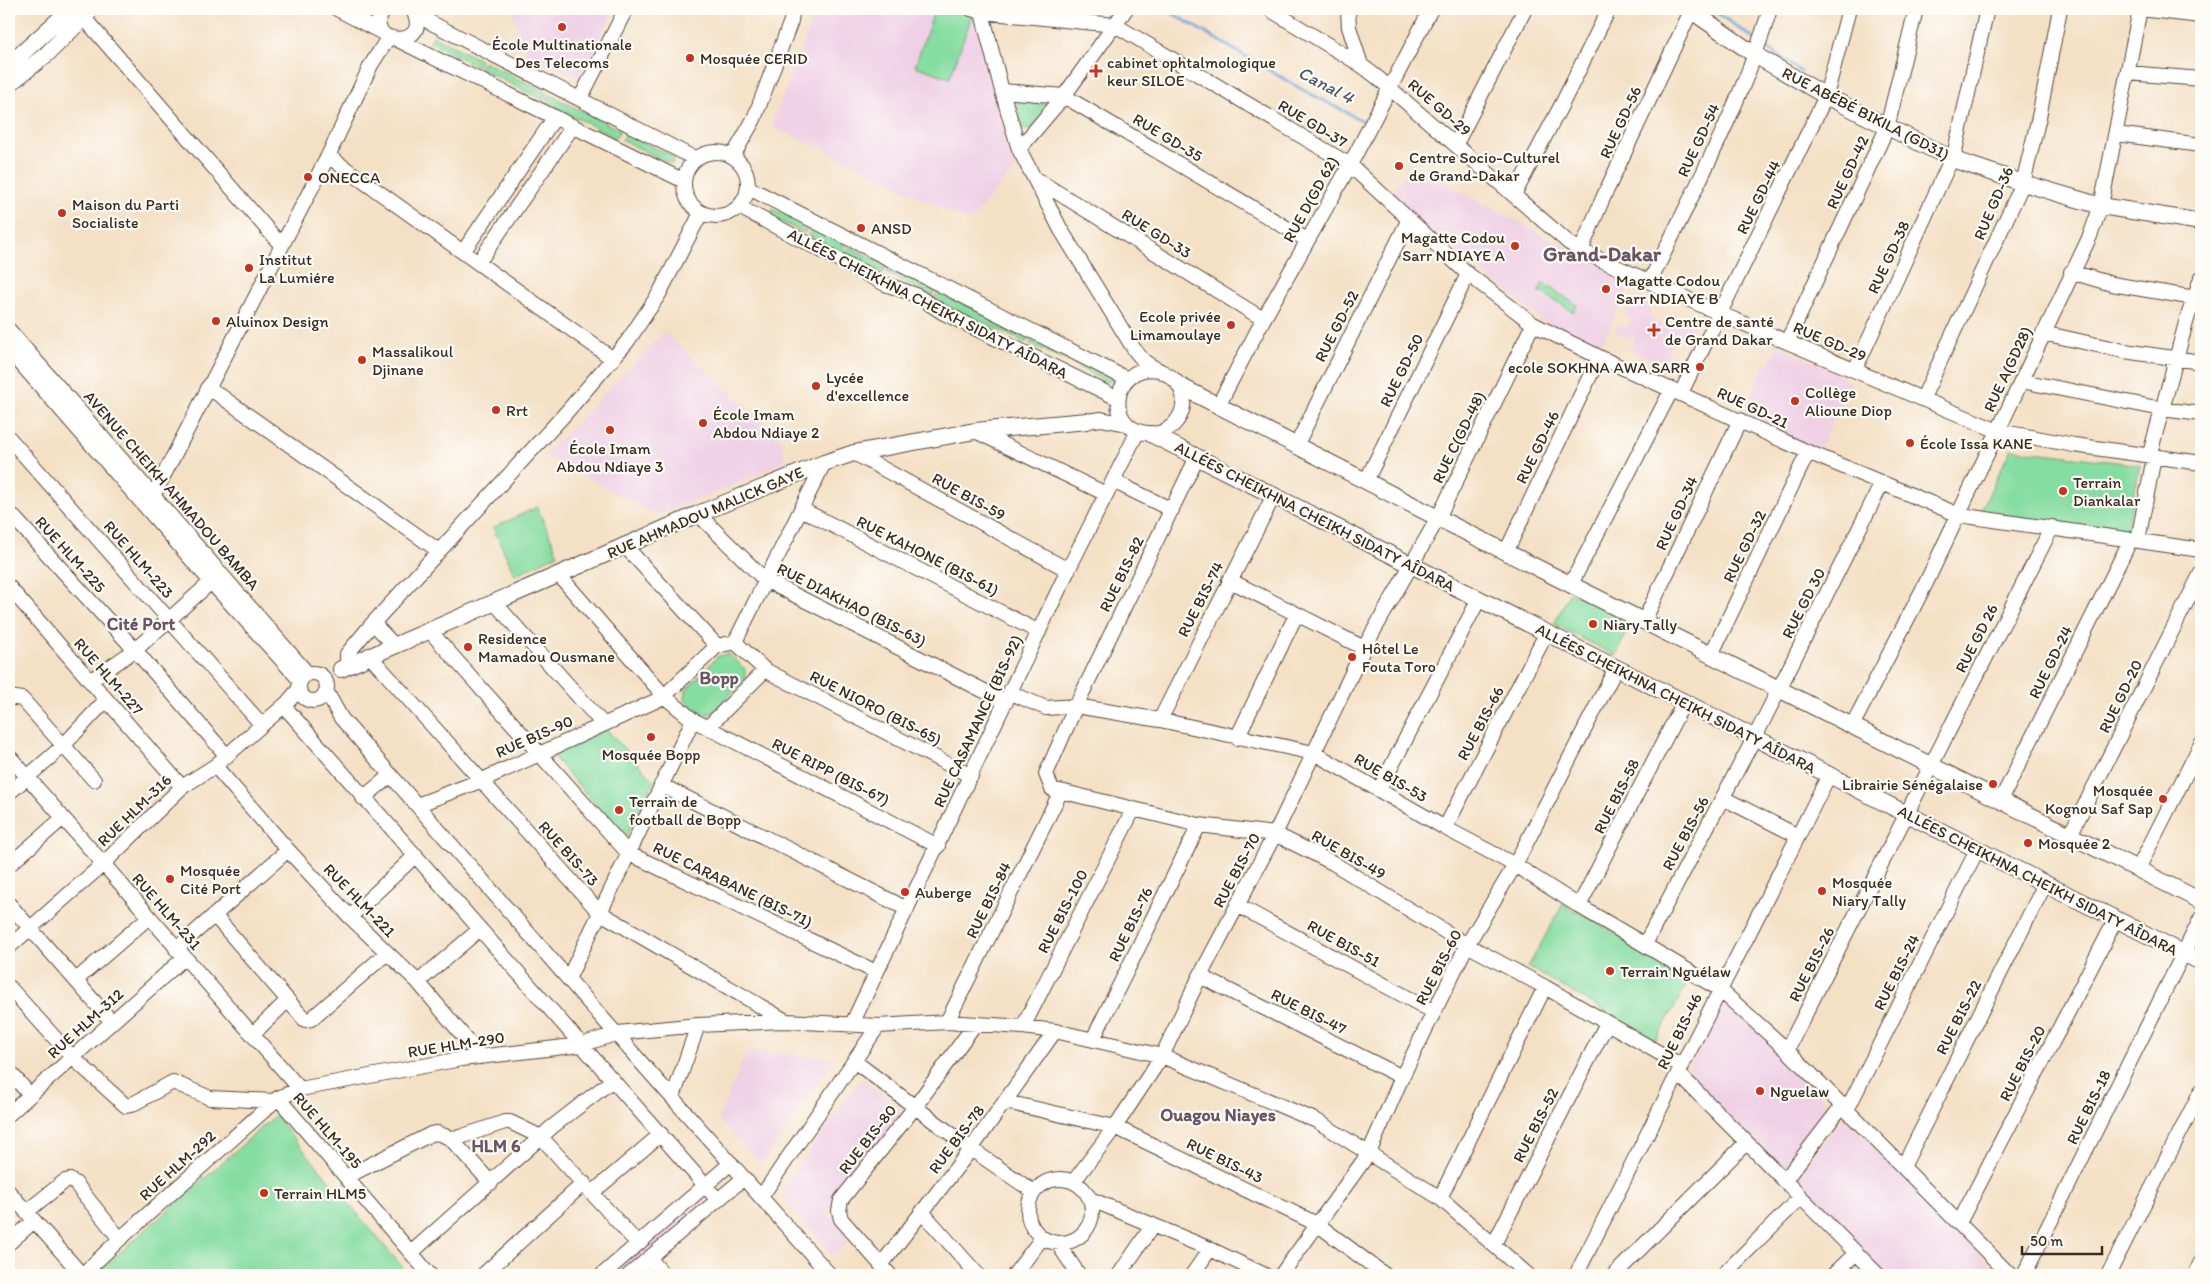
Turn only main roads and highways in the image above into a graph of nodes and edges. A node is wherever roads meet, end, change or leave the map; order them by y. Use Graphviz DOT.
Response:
graph roads {
  1 [pos="1691,9"];
  2 [pos="82,12"];
  3 [pos="9,65"];
  4 [pos="9,84"];
  5 [pos="2201,222"];
  6 [pos="1180,386"];
  7 [pos="1087,421"];
  8 [pos="1139,430"];
  9 [pos="344,667"];
  10 [pos="2201,901"];
  11 [pos="2201,962"];
  1 -- 5 [label="main road, RUE ABÉBÉ BIKILA (GD31)"];
  2 -- 3 [label="main road"];
  2 -- 4 [label="main road"];
  6 -- 10 [label="main road"];
  7 -- 9 [label="main road, RUE AHMADOU MALICK GAYE"];
  8 -- 11 [label="main road, ALLÉES CHEIKHNA CHEIKH SIDATY AÎDARA"];
}
